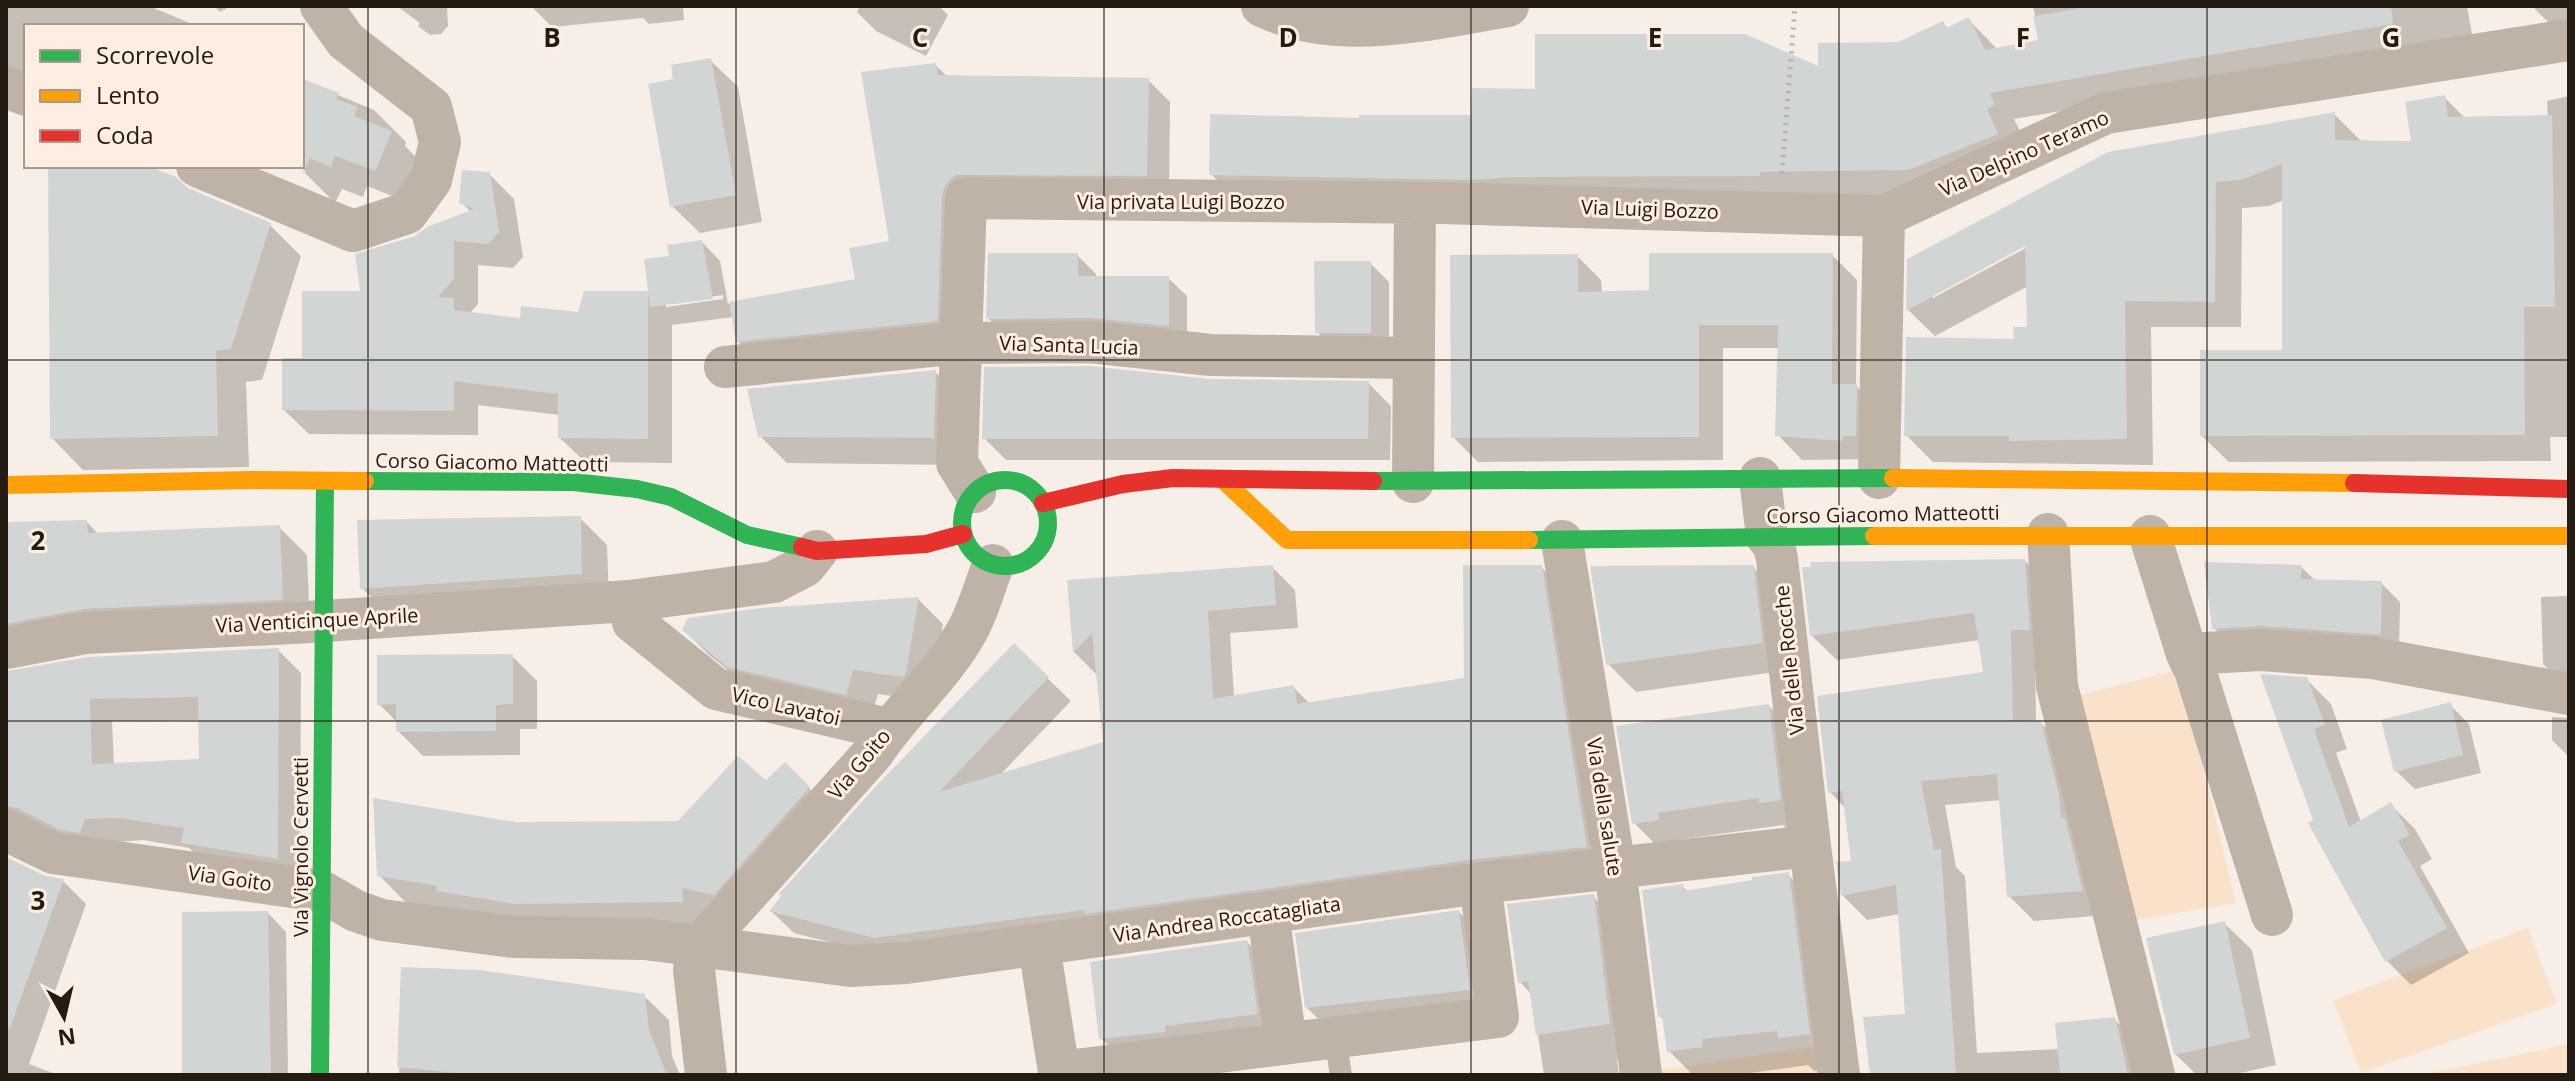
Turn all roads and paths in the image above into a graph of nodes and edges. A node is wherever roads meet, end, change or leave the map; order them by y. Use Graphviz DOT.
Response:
graph roads {
  1 [pos="321,6"];
  2 [pos="1262,6"];
  3 [pos="1508,6"];
  4 [pos="1795,6"];
  5 [pos="2569,40"];
  6 [pos="202,168"];
  7 [pos="1415,203"];
  8 [pos="1777,213"];
  9 [pos="1884,216"];
  10 [pos="960,343"];
  11 [pos="1413,358"];
  12 [pos="725,367"];
  13 [pos="1760,478"];
  14 [pos="1879,478"];
  15 [pos="1222,479"];
  16 [pos="325,481"];
  17 [pos="1413,482"];
  18 [pos="6,485"];
  19 [pos="2569,489"];
  20 [pos="975,492"];
  21 [pos="1043,503"];
  22 [pos="963,534"];
  23 [pos="2048,534"];
  24 [pos="2150,536"];
  25 [pos="2569,536"];
  26 [pos="1767,537"];
  27 [pos="1562,541"];
  28 [pos="817,551"];
  29 [pos="993,565"];
  30 [pos="629,601"];
  31 [pos="325,620"];
  32 [pos="6,648"];
  33 [pos="2187,654"];
  34 [pos="2569,694"];
  35 [pos="888,729"];
  36 [pos="6,830"];
  37 [pos="1810,846"];
  38 [pos="1615,868"];
  39 [pos="1480,883"];
  40 [pos="321,891"];
  41 [pos="1268,913"];
  42 [pos="2272,915"];
  43 [pos="645,939"];
  44 [pos="1039,946"];
  45 [pos="699,947"];
  46 [pos="1286,1043"];
  47 [pos="1338,1057"];
  48 [pos="320,1075"];
  49 [pos="706,1075"];
  50 [pos="1641,1075"];
  51 [pos="1839,1075"];
  52 [pos="2154,1075"];
  1 -- 6 [label="street"];
  2 -- 3 [label="street"];
  4 -- 8 [label="path"];
  5 -- 9 [label="street, Via Delpino Teramo"];
  7 -- 8 [label="street, Via Luigi Bozzo"];
  7 -- 10 [label="street, Via privata Luigi Bozzo"];
  7 -- 11 [label="street"];
  8 -- 9 [label="street, Via Luigi Bozzo"];
  9 -- 14 [label="street"];
  10 -- 11 [label="street, Via Santa Lucia"];
  10 -- 12 [label="street, Via Santa Lucia"];
  10 -- 20 [label="street, Via privata Luigi Bozzo"];
  11 -- 17 [label="street"];
  13 -- 14 [label="street, Corso Giacomo Matteotti"];
  13 -- 17 [label="street, Corso Giacomo Matteotti"];
  13 -- 26 [label="street, Via delle Rocche"];
  14 -- 19 [label="street, Corso Giacomo Matteotti"];
  15 -- 17 [label="street, Corso Giacomo Matteotti"];
  15 -- 21 [label="street, Corso Giacomo Matteotti"];
  15 -- 27 [label="street, Corso Giacomo Matteotti"];
  16 -- 18 [label="street, Corso Giacomo Matteotti"];
  16 -- 28 [label="street, Corso Giacomo Matteotti"];
  16 -- 31 [label="street, Via Vignolo Cervetti"];
  20 -- 21 [label="street"];
  20 -- 22 [label="street"];
  21 -- 29 [label="street"];
  22 -- 28 [label="street, Corso Giacomo Matteotti"];
  22 -- 29 [label="street"];
  23 -- 24 [label="street, Corso Giacomo Matteotti"];
  23 -- 26 [label="street, Corso Giacomo Matteotti"];
  23 -- 52 [label="street"];
  24 -- 25 [label="street, Corso Giacomo Matteotti"];
  24 -- 33 [label="street"];
  26 -- 27 [label="street, Corso Giacomo Matteotti"];
  26 -- 37 [label="street, Via delle Rocche"];
  27 -- 38 [label="street, Via della salute"];
  28 -- 30 [label="street, Via Venticinque Aprile"];
  29 -- 35 [label="street, Via Goito"];
  30 -- 31 [label="street, Via Venticinque Aprile"];
  30 -- 35 [label="street, Vico Lavatoi"];
  31 -- 32 [label="street, Via Venticinque Aprile"];
  31 -- 40 [label="street, Via Vignolo Cervetti"];
  33 -- 34 [label="street"];
  33 -- 42 [label="street"];
  35 -- 45 [label="street, Via Goito"];
  36 -- 40 [label="street, Via Goito"];
  37 -- 38 [label="street, Via Andrea Roccatagliata"];
  37 -- 51 [label="street, Via delle Rocche"];
  38 -- 39 [label="street, Via Andrea Roccatagliata"];
  38 -- 50 [label="street, Via della salute"];
  39 -- 41 [label="street, Via Andrea Roccatagliata"];
  39 -- 47 [label="street"];
  40 -- 43 [label="street, Via Goito"];
  40 -- 48 [label="street, Via Vignolo Cervetti"];
  41 -- 44 [label="street, Via Andrea Roccatagliata"];
  41 -- 46 [label="street"];
  43 -- 45 [label="street, Via Andrea Roccatagliata"];
  44 -- 45 [label="street, Via Andrea Roccatagliata"];
  44 -- 46 [label="street"];
  45 -- 49 [label="street"];
  46 -- 47 [label="street"];
}
